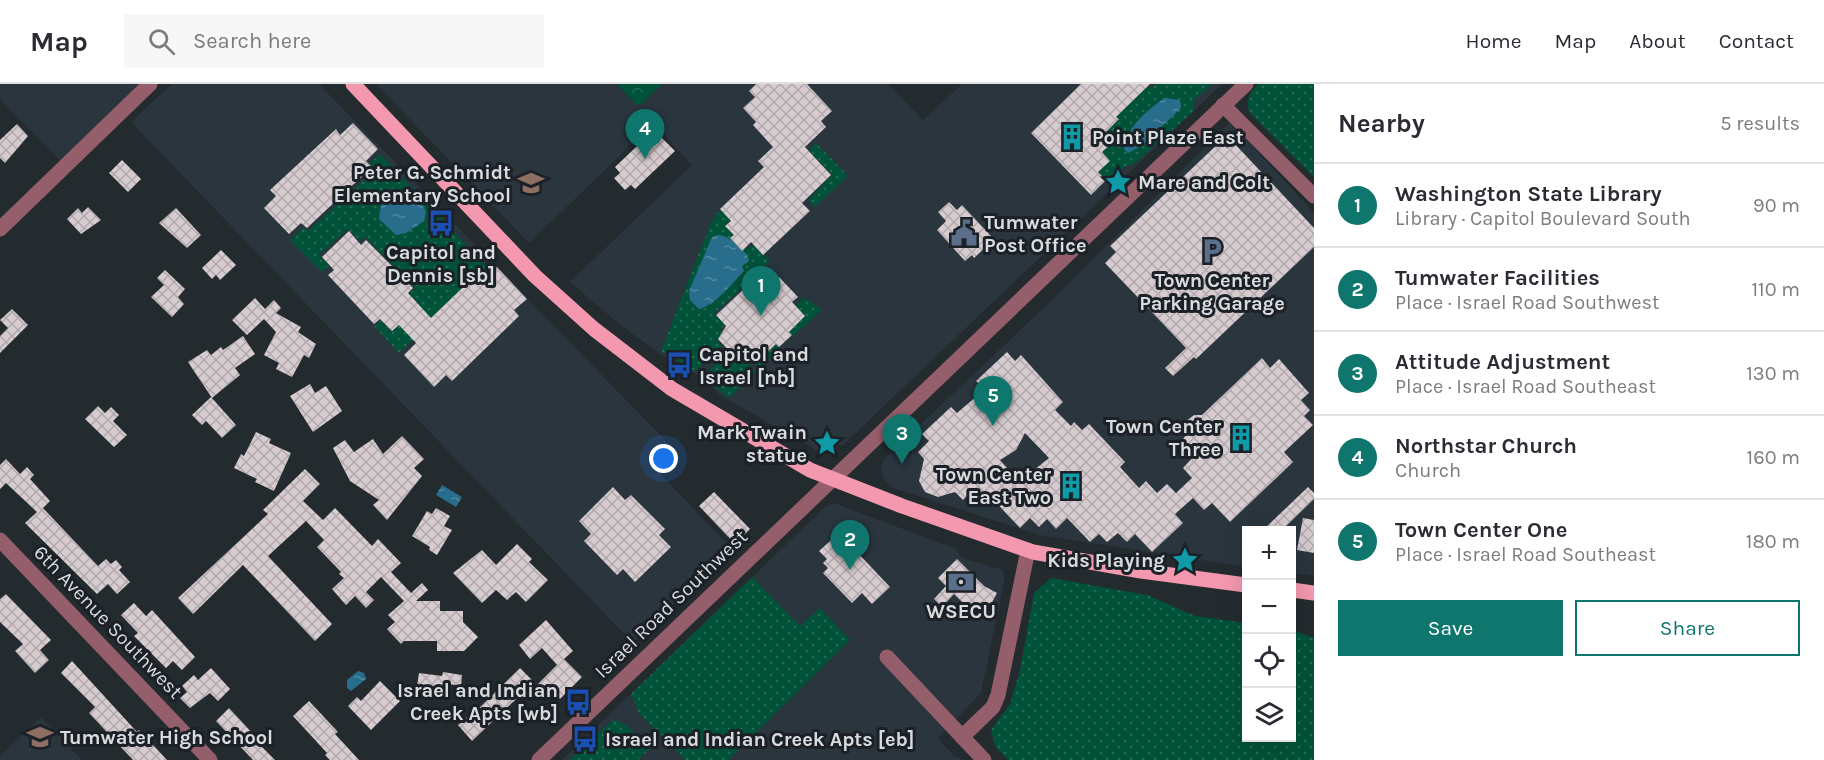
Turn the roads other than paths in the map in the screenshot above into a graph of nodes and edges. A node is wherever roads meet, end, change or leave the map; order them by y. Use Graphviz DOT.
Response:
graph roads {
  1 [pos="150,84"];
  2 [pos="353,84"];
  3 [pos="1245,84"];
  4 [pos="1224,105"];
  5 [pos="1314,196"];
  6 [pos="0,229"];
  7 [pos="832,478"];
  8 [pos="0,540"];
  9 [pos="1028,550"];
  10 [pos="1242,584"];
  11 [pos="1296,591"];
  12 [pos="1314,593"];
  13 [pos="887,657"];
  14 [pos="962,737"];
  15 [pos="210,760"];
  16 [pos="539,760"];
  17 [pos="984,760"];
  1 -- 6 [label="street"];
  2 -- 7 [label="main road"];
  3 -- 4 [label="street, Israel Road Southwest"];
  4 -- 5 [label="street"];
  4 -- 7 [label="street, Israel Road Southwest"];
  7 -- 9 [label="main road"];
  7 -- 16 [label="street, Israel Road Southwest"];
  8 -- 15 [label="street, 6th Avenue Southwest"];
  9 -- 10 [label="main road"];
  9 -- 14 [label="street"];
  11 -- 12 [label="main road"];
  13 -- 14 [label="street"];
  14 -- 17 [label="street"];
}
